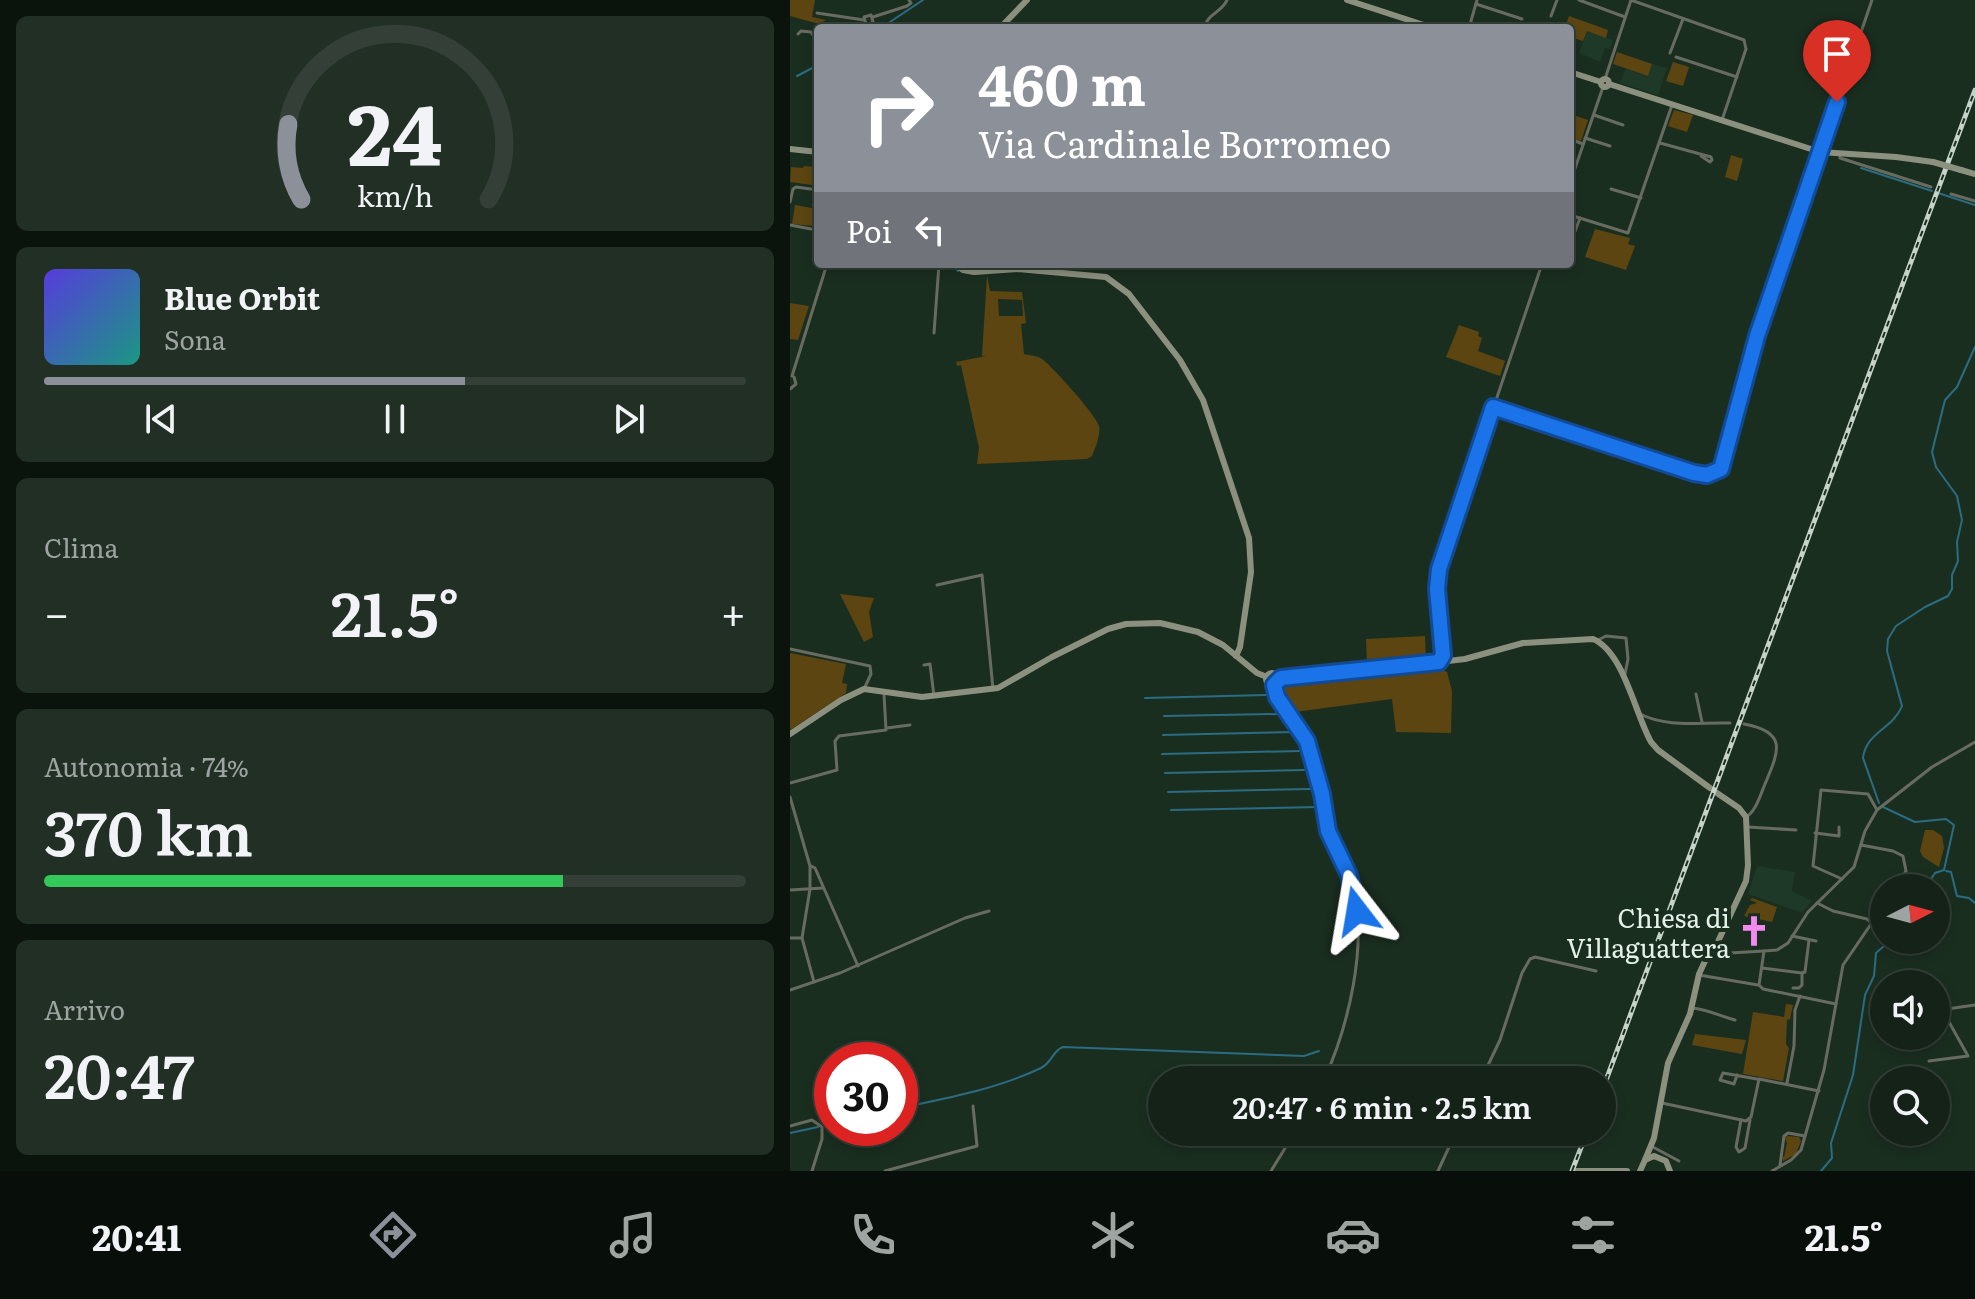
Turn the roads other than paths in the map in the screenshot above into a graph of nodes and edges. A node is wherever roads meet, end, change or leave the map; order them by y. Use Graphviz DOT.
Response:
graph roads {
  1 [pos="909,0"];
  2 [pos="1027,0"];
  3 [pos="1227,0"];
  4 [pos="1347,0"];
  5 [pos="1557,0"];
  6 [pos="1579,0"];
  7 [pos="1631,0"];
  8 [pos="1872,0"];
  9 [pos="1477,2"];
  10 [pos="817,13"];
  11 [pos="1551,16"];
  12 [pos="1625,17"];
  13 [pos="1522,19"];
  14 [pos="1683,19"];
  15 [pos="864,24"];
  16 [pos="1004,24"];
  17 [pos="1206,24"];
  18 [pos="1421,24"];
  19 [pos="1470,24"];
  20 [pos="798,34"];
  21 [pos="814,37"];
  22 [pos="1670,53"];
  23 [pos="1676,57"];
  24 [pos="1574,73"];
  25 [pos="1737,77"];
  26 [pos="1604,83"];
  27 [pos="1672,105"];
  28 [pos="1594,115"];
  29 [pos="1722,120"];
  30 [pos="1623,125"];
  31 [pos="1585,138"];
  32 [pos="1574,141"];
  33 [pos="1660,143"];
  34 [pos="1583,144"];
  35 [pos="1610,146"];
  36 [pos="790,149"];
  37 [pos="814,152"];
  38 [pos="1820,152"];
  39 [pos="1840,155"];
  40 [pos="1701,156"];
  41 [pos="1574,168"];
  42 [pos="1975,174"];
  43 [pos="1931,187"];
  44 [pos="814,189"];
  45 [pos="1611,189"];
  46 [pos="1951,194"];
  47 [pos="1641,198"];
  48 [pos="1975,201"];
  49 [pos="790,202"];
  50 [pos="1574,216"];
  51 [pos="1580,218"];
  52 [pos="790,225"];
  53 [pos="811,229"];
  54 [pos="1574,234"];
  55 [pos="826,268"];
  56 [pos="938,268"];
  57 [pos="960,268"];
  58 [pos="1541,268"];
  59 [pos="934,333"];
  60 [pos="791,376"];
  61 [pos="790,389"];
  62 [pos="1493,407"];
  63 [pos="937,585"];
  64 [pos="1598,640"];
  65 [pos="790,649"];
  66 [pos="1236,656"];
  67 [pos="1443,659"];
  68 [pos="924,665"];
  69 [pos="1623,676"];
  70 [pos="1276,682"];
  71 [pos="864,689"];
  72 [pos="993,689"];
  73 [pos="884,691"];
  74 [pos="1696,694"];
  75 [pos="934,696"];
  76 [pos="1638,714"];
  77 [pos="1702,722"];
  78 [pos="1730,723"];
  79 [pos="1744,724"];
  80 [pos="910,725"];
  81 [pos="887,728"];
  82 [pos="790,734"];
  83 [pos="1975,742"];
  84 [pos="790,783"];
  85 [pos="790,797"];
  86 [pos="1877,810"];
  87 [pos="1746,817"];
  88 [pos="1747,827"];
  89 [pos="1839,827"];
  90 [pos="1796,830"];
  91 [pos="1815,833"];
  92 [pos="1861,845"];
  93 [pos="810,866"];
  94 [pos="1904,874"];
  95 [pos="1842,879"];
  96 [pos="823,888"];
  97 [pos="810,889"];
  98 [pos="790,890"];
  99 [pos="1817,903"];
  100 [pos="989,911"];
  101 [pos="1870,921"];
  102 [pos="1870,926"];
  103 [pos="1792,936"];
  104 [pos="790,938"];
  105 [pos="802,938"];
  106 [pos="1809,940"];
  107 [pos="1816,941"];
  108 [pos="1715,948"];
  109 [pos="1764,951"];
  110 [pos="858,966"];
  111 [pos="1762,968"];
  112 [pos="1596,971"];
  113 [pos="1802,973"];
  114 [pos="1699,975"];
  115 [pos="814,982"];
  116 [pos="1759,985"];
  117 [pos="1793,988"];
  118 [pos="790,990"];
  119 [pos="1800,996"];
  120 [pos="1836,1004"];
  121 [pos="1975,1005"];
  122 [pos="1692,1008"];
  123 [pos="1735,1020"];
  124 [pos="1929,1061"];
  125 [pos="1331,1066"];
  126 [pos="1488,1066"];
  127 [pos="1737,1075"];
  128 [pos="1759,1079"];
  129 [pos="1787,1085"];
  130 [pos="1819,1091"];
  131 [pos="1659,1103"];
  132 [pos="973,1106"];
  133 [pos="1741,1120"];
  134 [pos="1750,1120"];
  135 [pos="790,1126"];
  136 [pos="1805,1136"];
  137 [pos="1286,1146"];
  138 [pos="1450,1146"];
  139 [pos="1652,1147"];
  140 [pos="1659,1157"];
  141 [pos="1679,1161"];
  142 [pos="1642,1165"];
  143 [pos="1781,1166"];
  144 [pos="1671,1169"];
  145 [pos="1624,1170"];
  146 [pos="812,1171"];
  147 [pos="885,1171"];
  148 [pos="1271,1171"];
  149 [pos="1438,1171"];
  150 [pos="1575,1171"];
  151 [pos="1772,1171"];
  1 -- 15 [label="street"];
  2 -- 16 [label="street"];
  3 -- 17 [label="street"];
  4 -- 18 [label="street"];
  5 -- 11 [label="street"];
  6 -- 12 [label="street"];
  7 -- 12 [label="street"];
  7 -- 14 [label="street"];
  8 -- 38 [label="street"];
  9 -- 13 [label="street"];
  9 -- 19 [label="street"];
  10 -- 15 [label="street"];
  12 -- 26 [label="street"];
  14 -- 22 [label="street"];
  14 -- 25 [label="street"];
  20 -- 21 [label="street"];
  23 -- 25 [label="street"];
  24 -- 26 [label="street"];
  25 -- 29 [label="street"];
  26 -- 27 [label="street"];
  26 -- 28 [label="street"];
  27 -- 29 [label="street"];
  27 -- 33 [label="street"];
  28 -- 30 [label="street"];
  28 -- 31 [label="street"];
  29 -- 38 [label="street"];
  31 -- 34 [label="street"];
  31 -- 35 [label="street"];
  32 -- 34 [label="street"];
  33 -- 40 [label="street"];
  33 -- 47 [label="street"];
  34 -- 41 [label="street"];
  36 -- 37 [label="street"];
  38 -- 39 [label="street"];
  38 -- 62 [label="street"];
  39 -- 42 [label="street, bridge"];
  39 -- 43 [label="street"];
  44 -- 49 [label="street"];
  45 -- 47 [label="street"];
  46 -- 48 [label="street"];
  47 -- 51 [label="street"];
  50 -- 51 [label="street"];
  51 -- 54 [label="street"];
  52 -- 53 [label="street"];
  55 -- 60 [label="street"];
  56 -- 59 [label="street"];
  57 -- 66 [label="street"];
  58 -- 62 [label="street"];
  60 -- 61 [label="street"];
  62 -- 67 [label="street"];
  63 -- 72 [label="street"];
  64 -- 67 [label="street"];
  64 -- 69 [label="street"];
  64 -- 69 [label="street"];
  65 -- 71 [label="street"];
  66 -- 70 [label="street"];
  66 -- 72 [label="street"];
  67 -- 70 [label="street"];
  68 -- 75 [label="street"];
  69 -- 76 [label="street"];
  70 -- 125 [label="street"];
  71 -- 73 [label="street"];
  71 -- 82 [label="street"];
  72 -- 75 [label="street"];
  73 -- 75 [label="street"];
  73 -- 81 [label="street"];
  74 -- 77 [label="street"];
  76 -- 77 [label="street"];
  76 -- 87 [label="street"];
  77 -- 78 [label="street"];
  79 -- 87 [label="street"];
  80 -- 81 [label="street"];
  81 -- 84 [label="street"];
  83 -- 86 [label="street"];
  85 -- 93 [label="street"];
  86 -- 91 [label="street"];
  86 -- 92 [label="street"];
  87 -- 88 [label="street"];
  88 -- 90 [label="street"];
  88 -- 108 [label="street"];
  89 -- 91 [label="street"];
  91 -- 95 [label="street"];
  92 -- 94 [label="street"];
  92 -- 95 [label="street"];
  93 -- 97 [label="street"];
  93 -- 110 [label="street"];
  95 -- 99 [label="street"];
  96 -- 97 [label="street"];
  97 -- 98 [label="street"];
  97 -- 105 [label="street"];
  99 -- 101 [label="street"];
  99 -- 103 [label="street"];
  100 -- 110 [label="street"];
  102 -- 120 [label="street"];
  103 -- 106 [label="street"];
  103 -- 109 [label="street"];
  104 -- 105 [label="street"];
  105 -- 115 [label="street"];
  106 -- 107 [label="street"];
  106 -- 113 [label="street"];
  108 -- 109 [label="street"];
  108 -- 114 [label="street"];
  109 -- 111 [label="street"];
  110 -- 115 [label="street"];
  111 -- 113 [label="street"];
  111 -- 116 [label="street"];
  112 -- 126 [label="street"];
  113 -- 117 [label="street"];
  114 -- 116 [label="street"];
  114 -- 122 [label="street"];
  115 -- 118 [label="street"];
  116 -- 119 [label="street"];
  119 -- 120 [label="street"];
  119 -- 129 [label="street"];
  120 -- 130 [label="street"];
  121 -- 124 [label="street"];
  122 -- 123 [label="street"];
  122 -- 131 [label="street"];
  127 -- 128 [label="street"];
  128 -- 129 [label="street"];
  128 -- 134 [label="street"];
  129 -- 130 [label="street"];
  130 -- 136 [label="street"];
  131 -- 133 [label="street"];
  131 -- 139 [label="street"];
  132 -- 147 [label="street"];
  133 -- 134 [label="street"];
  133 -- 134 [label="street"];
  135 -- 146 [label="street"];
  136 -- 143 [label="street"];
  136 -- 143 [label="street"];
  137 -- 148 [label="street"];
  138 -- 149 [label="street"];
  139 -- 140 [label="street"];
  139 -- 141 [label="street"];
  139 -- 142 [label="street"];
  140 -- 142 [label="street"];
  140 -- 144 [label="street"];
  142 -- 145 [label="street"];
  143 -- 151 [label="street"];
  145 -- 150 [label="street"];
}
